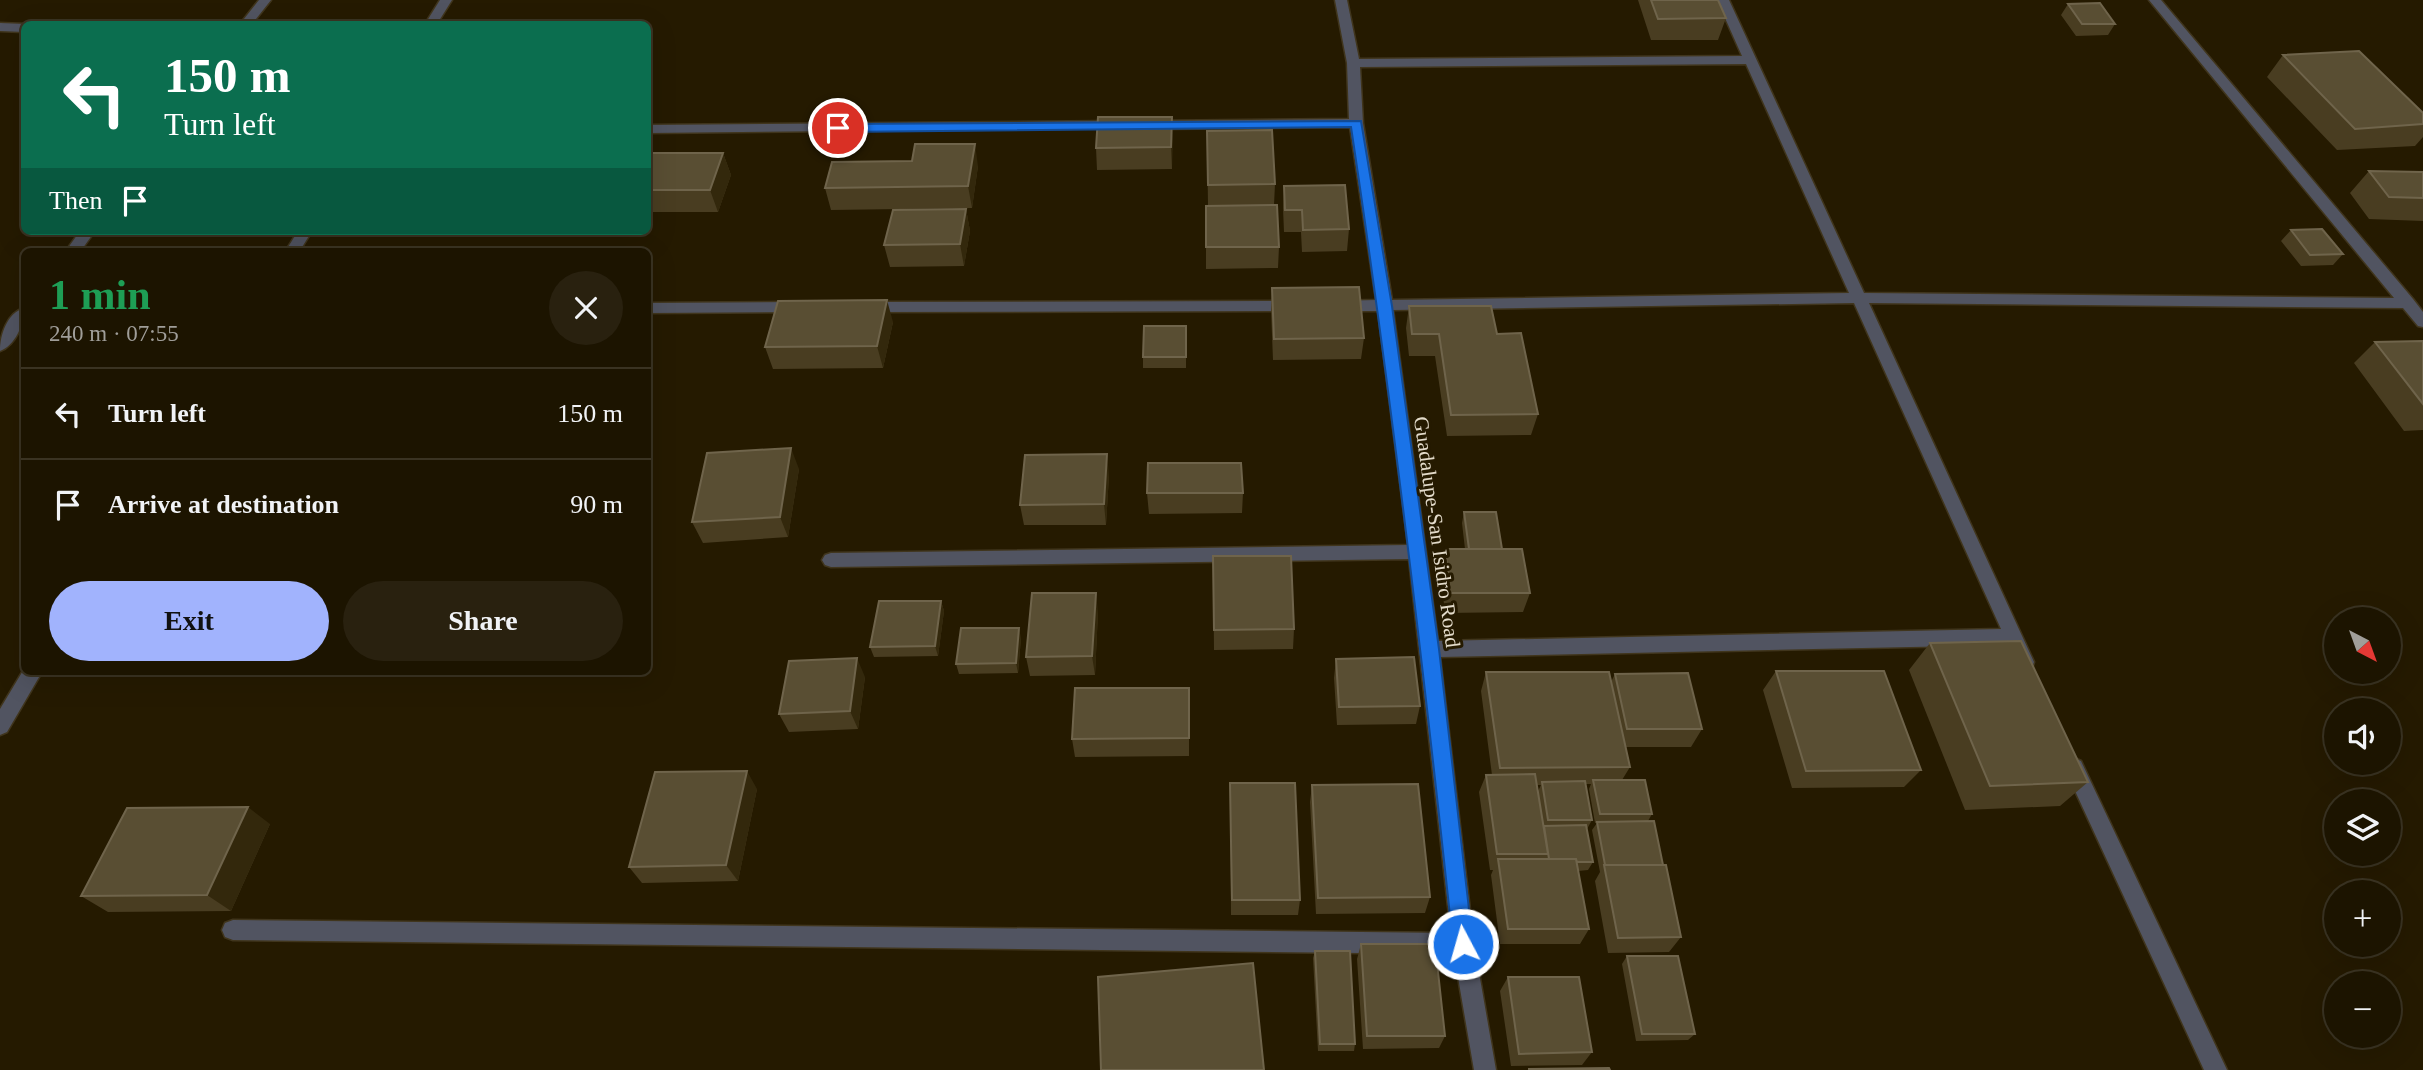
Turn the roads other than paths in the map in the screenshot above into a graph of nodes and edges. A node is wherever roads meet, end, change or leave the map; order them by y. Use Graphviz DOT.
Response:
graph roads {
  1 [pos="265,0"];
  2 [pos="446,0"];
  3 [pos="1341,0"];
  4 [pos="1723,0"];
  5 [pos="2155,0"];
  6 [pos="248,21"];
  7 [pos="433,21"];
  8 [pos="0,27"];
  9 [pos="21,28"];
  10 [pos="1748,60"];
  11 [pos="1353,63"];
  12 [pos="1356,123"];
  13 [pos="651,130"];
  14 [pos="1856,298"];
  15 [pos="2408,303"];
  16 [pos="1385,306"];
  17 [pos="814,307"];
  18 [pos="856,307"];
  19 [pos="651,308"];
  20 [pos="21,317"];
  21 [pos="2423,322"];
  22 [pos="0,345"];
  23 [pos="1416,552"];
  24 [pos="831,560"];
  25 [pos="2013,637"];
  26 [pos="1430,649"];
  27 [pos="2031,674"];
  28 [pos="31,675"];
  29 [pos="0,726"];
  30 [pos="2065,748"];
  31 [pos="233,930"];
  32 [pos="1463,944"];
  33 [pos="1485,1070"];
  34 [pos="2216,1070"];
  1 -- 6 [label="street"];
  2 -- 7 [label="street"];
  3 -- 11 [label="street, Guadalupe-San Isidro Road"];
  4 -- 10 [label="street"];
  5 -- 15 [label="street"];
  8 -- 9 [label="street"];
  10 -- 11 [label="street"];
  10 -- 14 [label="street"];
  11 -- 12 [label="street, Guadalupe-San Isidro Road"];
  12 -- 13 [label="street"];
  12 -- 16 [label="street, Guadalupe-San Isidro Road"];
  14 -- 15 [label="street"];
  14 -- 16 [label="street"];
  14 -- 25 [label="street"];
  15 -- 21 [label="street"];
  16 -- 18 [label="street"];
  16 -- 23 [label="street, Guadalupe-San Isidro Road"];
  17 -- 19 [label="street"];
  20 -- 22 [label="street"];
  23 -- 24 [label="street"];
  23 -- 26 [label="street, Guadalupe-San Isidro Road"];
  25 -- 26 [label="street"];
  25 -- 27 [label="street"];
  26 -- 32 [label="street, Guadalupe-San Isidro Road"];
  28 -- 29 [label="street"];
  30 -- 34 [label="street"];
  31 -- 32 [label="street"];
  32 -- 33 [label="street, Guadalupe-San Isidro Road"];
}
